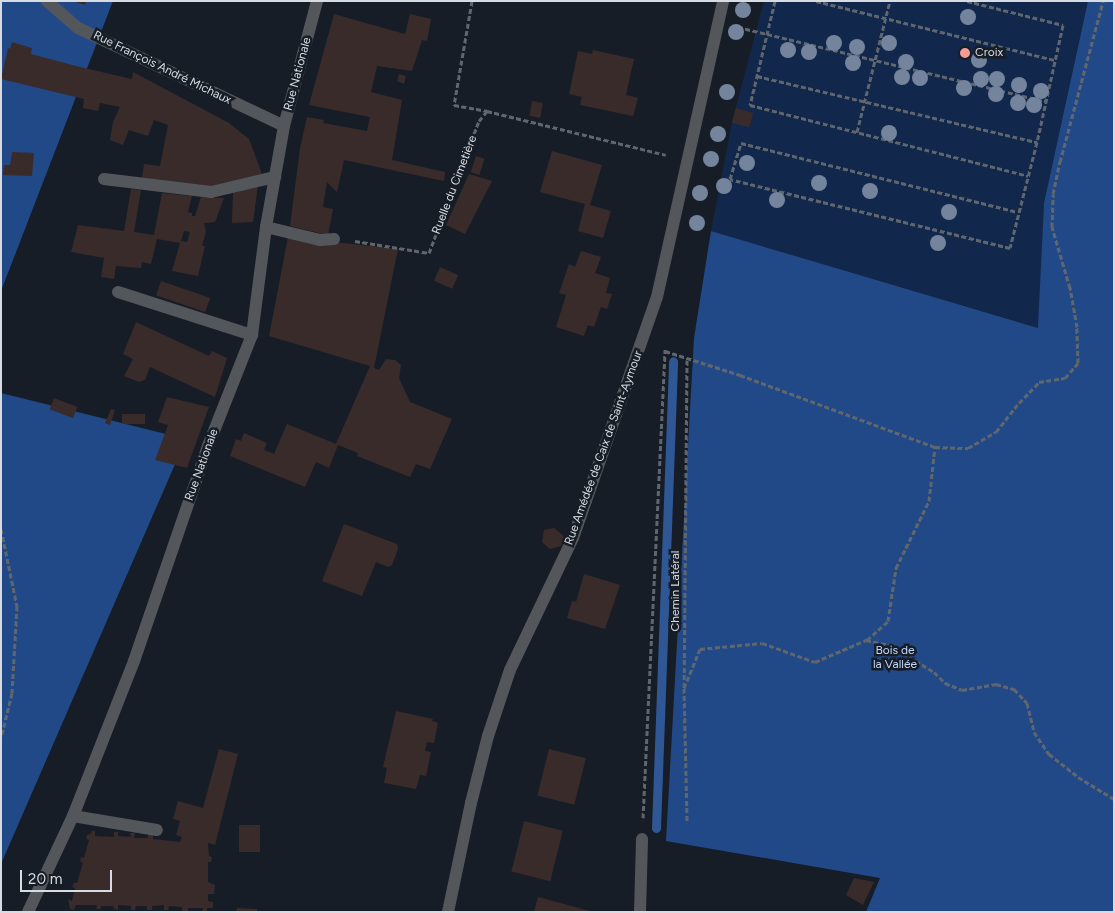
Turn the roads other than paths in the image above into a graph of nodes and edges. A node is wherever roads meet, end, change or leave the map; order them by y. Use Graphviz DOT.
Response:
graph roads {
  1 [pos="47,1"];
  2 [pos="317,1"];
  3 [pos="723,1"];
  4 [pos="284,126"];
  5 [pos="274,176"];
  6 [pos="104,179"];
  7 [pos="266,227"];
  8 [pos="334,239"];
  9 [pos="118,292"];
  10 [pos="252,335"];
  11 [pos="73,816"];
  12 [pos="157,830"];
  13 [pos="642,839"];
  14 [pos="28,912"];
  15 [pos="448,912"];
  16 [pos="640,912"];
  1 -- 4 [label="street, Rue François André Michaux"];
  2 -- 4 [label="street, Rue Nationale"];
  3 -- 15 [label="street, Rue Amédée de Caix de Saint-Aymour"];
  4 -- 5 [label="street, Rue Nationale"];
  5 -- 6 [label="street"];
  5 -- 7 [label="street, Rue Nationale"];
  7 -- 8 [label="street"];
  7 -- 10 [label="street, Rue Nationale"];
  9 -- 10 [label="street"];
  10 -- 11 [label="street, Rue Nationale"];
  11 -- 12 [label="street"];
  11 -- 14 [label="street, Rue Nationale"];
  13 -- 16 [label="street"];
}
